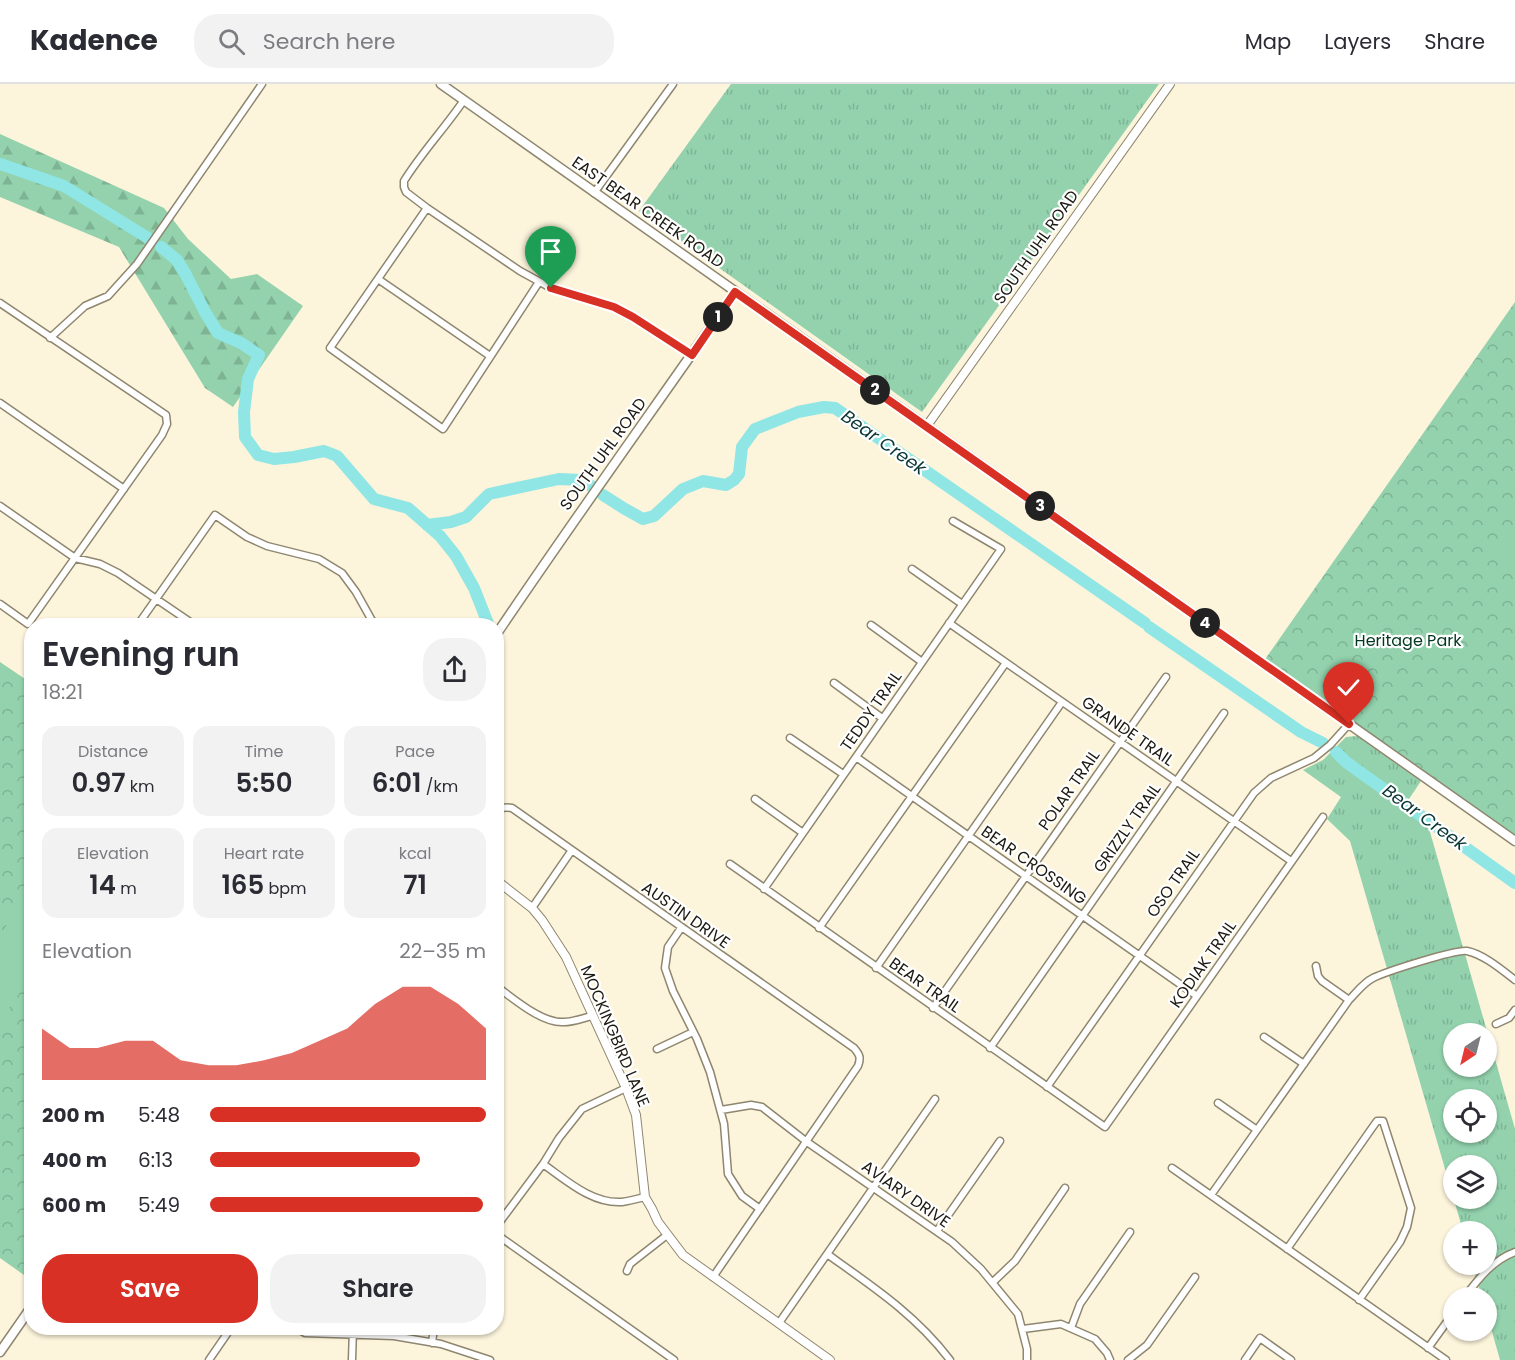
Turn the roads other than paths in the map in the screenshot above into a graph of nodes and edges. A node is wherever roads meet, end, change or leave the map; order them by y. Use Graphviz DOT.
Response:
graph roads {
  1 [pos="262,84"];
  2 [pos="441,84"];
  3 [pos="673,84"];
  4 [pos="1170,84"];
  5 [pos="464,100"];
  6 [pos="594,193"];
  7 [pos="427,208"];
  8 [pos="378,279"];
  9 [pos="539,282"];
  10 [pos="735,292"];
  11 [pos="0,303"];
  12 [pos="50,338"];
  13 [pos="692,355"];
  14 [pos="490,356"];
  15 [pos="0,403"];
  16 [pos="926,427"];
  17 [pos="124,489"];
  18 [pos="0,506"];
  19 [pos="953,521"];
  20 [pos="75,558"];
  21 [pos="912,569"];
  22 [pos="156,598"];
  23 [pos="0,604"];
  24 [pos="962,604"];
  25 [pos="32,618"];
  26 [pos="142,618"];
  27 [pos="185,618"];
  28 [pos="371,618"];
  29 [pos="24,621"];
  30 [pos="504,623"];
  31 [pos="949,623"];
  32 [pos="871,625"];
  33 [pos="922,662"];
  34 [pos="1005,664"];
  35 [pos="1166,677"];
  36 [pos="834,683"];
  37 [pos="1062,702"];
  38 [pos="1224,713"];
  39 [pos="882,718"];
  40 [pos="1349,724"];
  41 [pos="790,738"];
  42 [pos="1119,742"];
  43 [pos="856,756"];
  44 [pos="843,774"];
  45 [pos="1176,781"];
  46 [pos="912,796"];
  47 [pos="755,799"];
  48 [pos="504,807"];
  49 [pos="1323,818"];
  50 [pos="1234,821"];
  51 [pos="803,833"];
  52 [pos="969,836"];
  53 [pos="1515,841"];
  54 [pos="572,850"];
  55 [pos="1291,861"];
  56 [pos="730,864"];
  57 [pos="1026,875"];
  58 [pos="504,886"];
  59 [pos="764,889"];
  60 [pos="532,908"];
  61 [pos="1083,915"];
  62 [pos="681,928"];
  63 [pos="819,928"];
  64 [pos="1140,955"];
  65 [pos="1316,966"];
  66 [pos="876,968"];
  67 [pos="1515,980"];
  68 [pos="504,992"];
  69 [pos="1197,996"];
  70 [pos="1349,1000"];
  71 [pos="933,1008"];
  72 [pos="1515,1010"];
  73 [pos="592,1016"];
  74 [pos="1497,1024"];
  75 [pos="693,1032"];
  76 [pos="1264,1037"];
  77 [pos="990,1048"];
  78 [pos="657,1049"];
  79 [pos="1304,1064"];
  80 [pos="1047,1087"];
  81 [pos="626,1088"];
  82 [pos="935,1099"];
  83 [pos="1218,1103"];
  84 [pos="721,1110"];
  85 [pos="1105,1127"];
  86 [pos="1257,1130"];
  87 [pos="1000,1141"];
  88 [pos="807,1142"];
  89 [pos="543,1164"];
  90 [pos="1172,1168"];
  91 [pos="874,1187"];
  92 [pos="1065,1188"];
  93 [pos="1211,1195"];
  94 [pos="645,1197"];
  95 [pos="759,1209"];
  96 [pos="504,1216"];
  97 [pos="937,1231"];
  98 [pos="1130,1232"];
  99 [pos="667,1235"];
  100 [pos="504,1240"];
  101 [pos="1287,1249"];
  102 [pos="1515,1252"];
  103 [pos="827,1254"];
  104 [pos="627,1271"];
  105 [pos="713,1277"];
  106 [pos="1195,1277"];
  107 [pos="993,1282"];
  108 [pos="1472,1287"];
  109 [pos="1359,1300"];
  110 [pos="24,1318"];
  111 [pos="779,1323"];
  112 [pos="1443,1327"];
  113 [pos="1071,1328"];
  114 [pos="1023,1329"];
  115 [pos="226,1335"];
  116 [pos="353,1335"];
  117 [pos="394,1335"];
  118 [pos="433,1335"];
  119 [pos="432,1343"];
  120 [pos="1428,1348"];
  121 [pos="0,1352"];
  122 [pos="208,1360"];
  123 [pos="352,1360"];
  124 [pos="490,1360"];
  125 [pos="674,1360"];
  126 [pos="830,1360"];
  127 [pos="950,1360"];
  128 [pos="1027,1360"];
  129 [pos="1110,1360"];
  130 [pos="1128,1360"];
  131 [pos="1245,1360"];
  132 [pos="1291,1360"];
  133 [pos="1446,1360"];
  1 -- 12 [label="street"];
  2 -- 5 [label="main road, EAST BEAR CREEK ROAD"];
  3 -- 6 [label="street"];
  4 -- 16 [label="street, SOUTH UHL ROAD"];
  5 -- 6 [label="main road, EAST BEAR CREEK ROAD"];
  5 -- 7 [label="street"];
  6 -- 10 [label="main road, EAST BEAR CREEK ROAD"];
  7 -- 8 [label="street"];
  7 -- 9 [label="street"];
  8 -- 14 [label="street"];
  8 -- 14 [label="street"];
  9 -- 13 [label="street"];
  9 -- 14 [label="street"];
  10 -- 13 [label="main road, SOUTH UHL ROAD"];
  10 -- 16 [label="main road, EAST BEAR CREEK ROAD"];
  11 -- 12 [label="street"];
  12 -- 17 [label="street"];
  13 -- 30 [label="main road, SOUTH UHL ROAD"];
  15 -- 17 [label="street"];
  16 -- 40 [label="main road, EAST BEAR CREEK ROAD"];
  17 -- 20 [label="street"];
  18 -- 20 [label="street"];
  19 -- 24 [label="street, TEDDY TRAIL"];
  20 -- 22 [label="street"];
  20 -- 25 [label="street"];
  21 -- 24 [label="street"];
  22 -- 26 [label="street"];
  22 -- 27 [label="street"];
  22 -- 28 [label="street"];
  23 -- 29 [label="street"];
  24 -- 31 [label="street, TEDDY TRAIL"];
  31 -- 33 [label="street, TEDDY TRAIL"];
  31 -- 34 [label="street, GRANDE TRAIL"];
  32 -- 33 [label="street"];
  33 -- 39 [label="street, TEDDY TRAIL"];
  34 -- 37 [label="street, GRANDE TRAIL"];
  34 -- 46 [label="street"];
  35 -- 42 [label="street, POLAR TRAIL"];
  36 -- 39 [label="street"];
  37 -- 42 [label="street, GRANDE TRAIL"];
  37 -- 52 [label="street"];
  38 -- 45 [label="street, GRIZZLY TRAIL"];
  39 -- 43 [label="street, TEDDY TRAIL"];
  40 -- 50 [label="street, OSO TRAIL"];
  40 -- 53 [label="main road, EAST BEAR CREEK ROAD"];
  41 -- 44 [label="street"];
  42 -- 45 [label="street, GRANDE TRAIL"];
  42 -- 57 [label="street, POLAR TRAIL"];
  43 -- 44 [label="street, TEDDY TRAIL"];
  43 -- 46 [label="street, BEAR CROSSING"];
  44 -- 51 [label="street, TEDDY TRAIL"];
  45 -- 50 [label="street, GRANDE TRAIL"];
  45 -- 61 [label="street, GRIZZLY TRAIL"];
  46 -- 52 [label="street, BEAR CROSSING"];
  46 -- 63 [label="street"];
  47 -- 51 [label="street"];
  48 -- 54 [label="street, AUSTIN DRIVE"];
  49 -- 55 [label="street, KODIAK TRAIL"];
  50 -- 55 [label="street, GRANDE TRAIL"];
  50 -- 64 [label="street, OSO TRAIL"];
  51 -- 59 [label="street, TEDDY TRAIL"];
  52 -- 57 [label="street, BEAR CROSSING"];
  52 -- 66 [label="street"];
  54 -- 60 [label="street"];
  54 -- 62 [label="street, AUSTIN DRIVE"];
  55 -- 69 [label="street, KODIAK TRAIL"];
  56 -- 59 [label="street, BEAR TRAIL"];
  57 -- 61 [label="street, BEAR CROSSING"];
  57 -- 71 [label="street, POLAR TRAIL"];
  58 -- 60 [label="street, MOCKINGBIRD LANE"];
  59 -- 63 [label="street, BEAR TRAIL"];
  60 -- 73 [label="street, MOCKINGBIRD LANE"];
  61 -- 64 [label="street, BEAR CROSSING"];
  61 -- 77 [label="street, GRIZZLY TRAIL"];
  62 -- 75 [label="street"];
  62 -- 88 [label="street, AUSTIN DRIVE"];
  63 -- 66 [label="street, BEAR TRAIL"];
  64 -- 69 [label="street, BEAR CROSSING"];
  64 -- 80 [label="street, OSO TRAIL"];
  65 -- 70 [label="street"];
  66 -- 71 [label="street, BEAR TRAIL"];
  67 -- 70 [label="street"];
  68 -- 73 [label="street"];
  69 -- 85 [label="street, KODIAK TRAIL"];
  70 -- 79 [label="street"];
  71 -- 77 [label="street, BEAR TRAIL"];
  72 -- 74 [label="street"];
  73 -- 81 [label="street, MOCKINGBIRD LANE"];
  75 -- 78 [label="street"];
  75 -- 84 [label="street"];
  76 -- 79 [label="street"];
  77 -- 80 [label="street, BEAR TRAIL"];
  79 -- 86 [label="street"];
  80 -- 85 [label="street, BEAR TRAIL"];
  81 -- 89 [label="street"];
  81 -- 94 [label="street, MOCKINGBIRD LANE"];
  82 -- 91 [label="street"];
  83 -- 86 [label="street"];
  84 -- 88 [label="street, AVIARY DRIVE"];
  84 -- 95 [label="street"];
  86 -- 93 [label="street"];
  87 -- 97 [label="street"];
  88 -- 91 [label="street, AVIARY DRIVE"];
  88 -- 95 [label="street"];
  89 -- 94 [label="street"];
  89 -- 96 [label="street"];
  90 -- 93 [label="street"];
  91 -- 97 [label="street, AVIARY DRIVE"];
  91 -- 103 [label="street"];
  92 -- 107 [label="street"];
  93 -- 101 [label="street"];
  94 -- 99 [label="street, MOCKINGBIRD LANE"];
  95 -- 105 [label="street"];
  97 -- 107 [label="street, AVIARY DRIVE"];
  98 -- 113 [label="street"];
  99 -- 104 [label="street"];
  99 -- 105 [label="street, MOCKINGBIRD LANE"];
  100 -- 125 [label="street"];
  101 -- 109 [label="street"];
  101 -- 109 [label="street"];
  102 -- 108 [label="street"];
  103 -- 111 [label="street"];
  103 -- 127 [label="street"];
  105 -- 111 [label="street, MOCKINGBIRD LANE"];
  106 -- 130 [label="street"];
  107 -- 114 [label="street, AVIARY DRIVE"];
  109 -- 120 [label="street"];
  110 -- 121 [label="main road"];
  111 -- 126 [label="street, MOCKINGBIRD LANE"];
  112 -- 120 [label="street"];
  113 -- 114 [label="street"];
  113 -- 129 [label="street"];
  114 -- 128 [label="street, AVIARY DRIVE"];
  115 -- 122 [label="street"];
  116 -- 123 [label="street"];
  117 -- 119 [label="street"];
  118 -- 119 [label="street"];
  119 -- 124 [label="street"];
  120 -- 133 [label="street"];
  131 -- 132 [label="street"];
}
